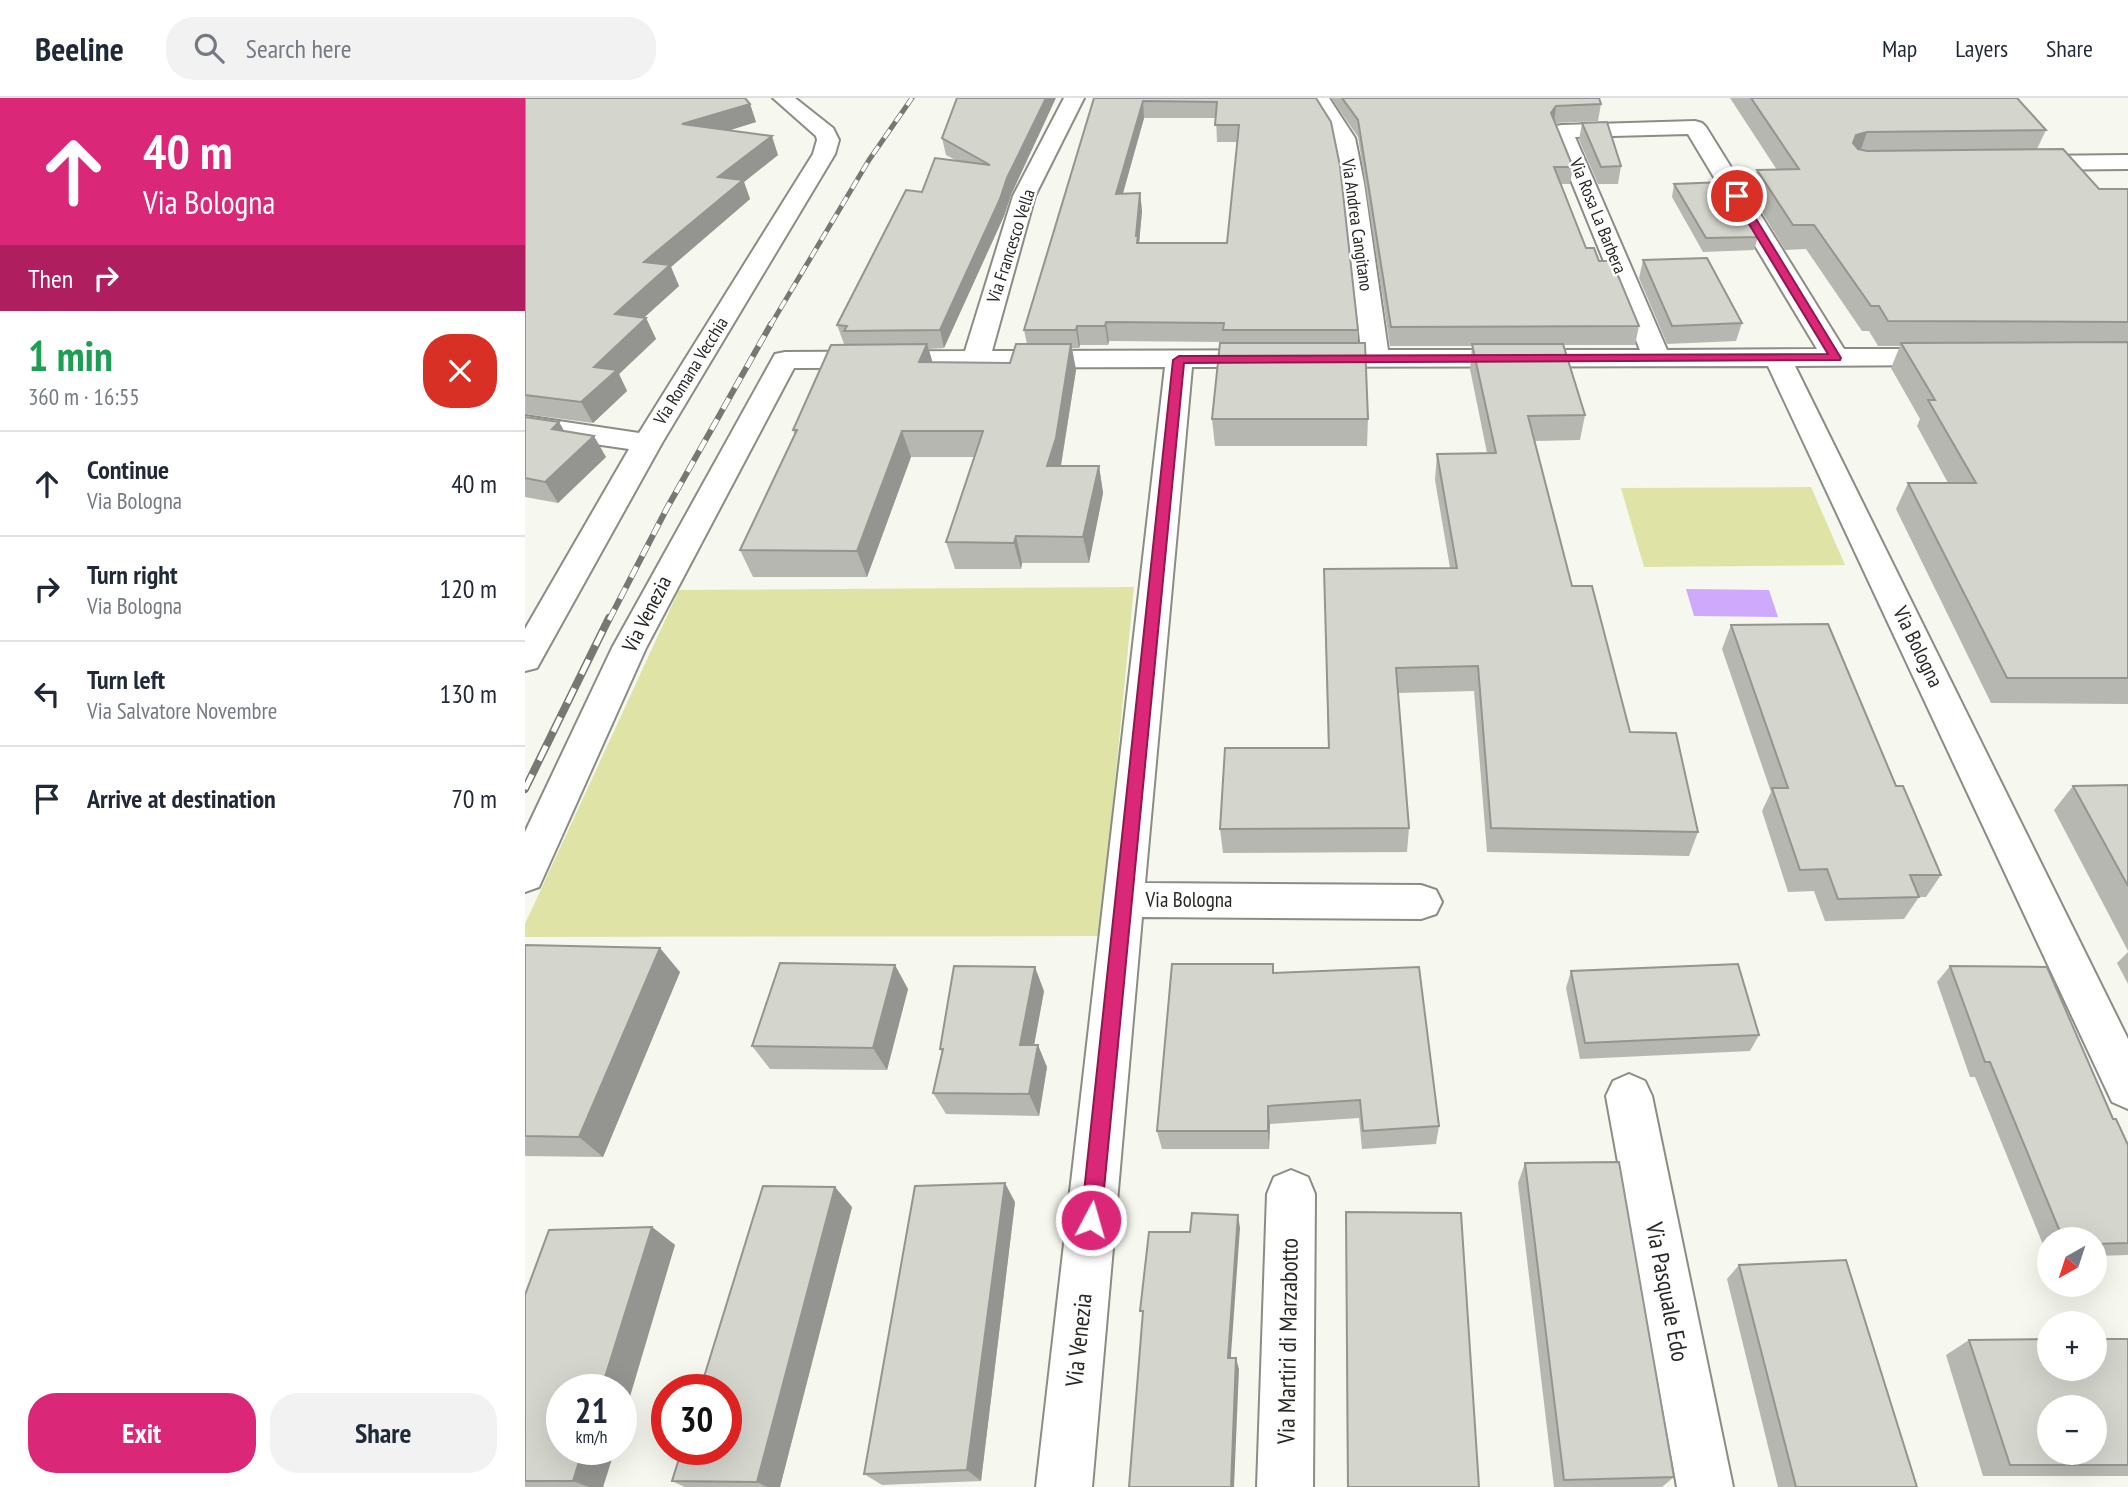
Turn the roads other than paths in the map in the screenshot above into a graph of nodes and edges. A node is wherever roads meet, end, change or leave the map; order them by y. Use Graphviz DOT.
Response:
graph roads {
  1 [pos="783,98"];
  2 [pos="1074,98"];
  3 [pos="1319,98"];
  4 [pos="2128,162"];
  5 [pos="2007,163"];
  6 [pos="1967,357"];
  7 [pos="1778,358"];
  8 [pos="1836,358"];
  9 [pos="1376,359"];
  10 [pos="1657,359"];
  11 [pos="977,360"];
  12 [pos="1179,360"];
  13 [pos="525,425"];
  14 [pos="647,443"];
  15 [pos="525,659"];
  16 [pos="525,875"];
  17 [pos="1123,900"];
  18 [pos="1421,902"];
  19 [pos="2128,1087"];
  20 [pos="1629,1096"];
  21 [pos="1291,1194"];
  22 [pos="1064,1487"];
  23 [pos="1285,1487"];
  24 [pos="1705,1487"];
  1 -- 14 [label="street, Via Romana Vecchia"];
  2 -- 11 [label="street, Via Francesco Vella"];
  3 -- 9 [label="street, Via Andrea Cangitano"];
  4 -- 5 [label="street"];
  6 -- 8 [label="street"];
  7 -- 8 [label="street"];
  7 -- 10 [label="street"];
  7 -- 19 [label="street, Via Bologna"];
  8 -- 10 [label="street, Via Rosa La Barbera"];
  9 -- 10 [label="street"];
  9 -- 12 [label="street"];
  11 -- 12 [label="street"];
  11 -- 16 [label="street, Via Venezia"];
  12 -- 17 [label="street, Via Bologna"];
  13 -- 14 [label="street"];
  14 -- 15 [label="street, Via Romana Vecchia"];
  17 -- 18 [label="street, Via Bologna"];
  17 -- 22 [label="street, Via Venezia"];
  20 -- 24 [label="street, Via Pasquale Edo"];
  21 -- 23 [label="street, Via Martiri di Marzabotto"];
}
